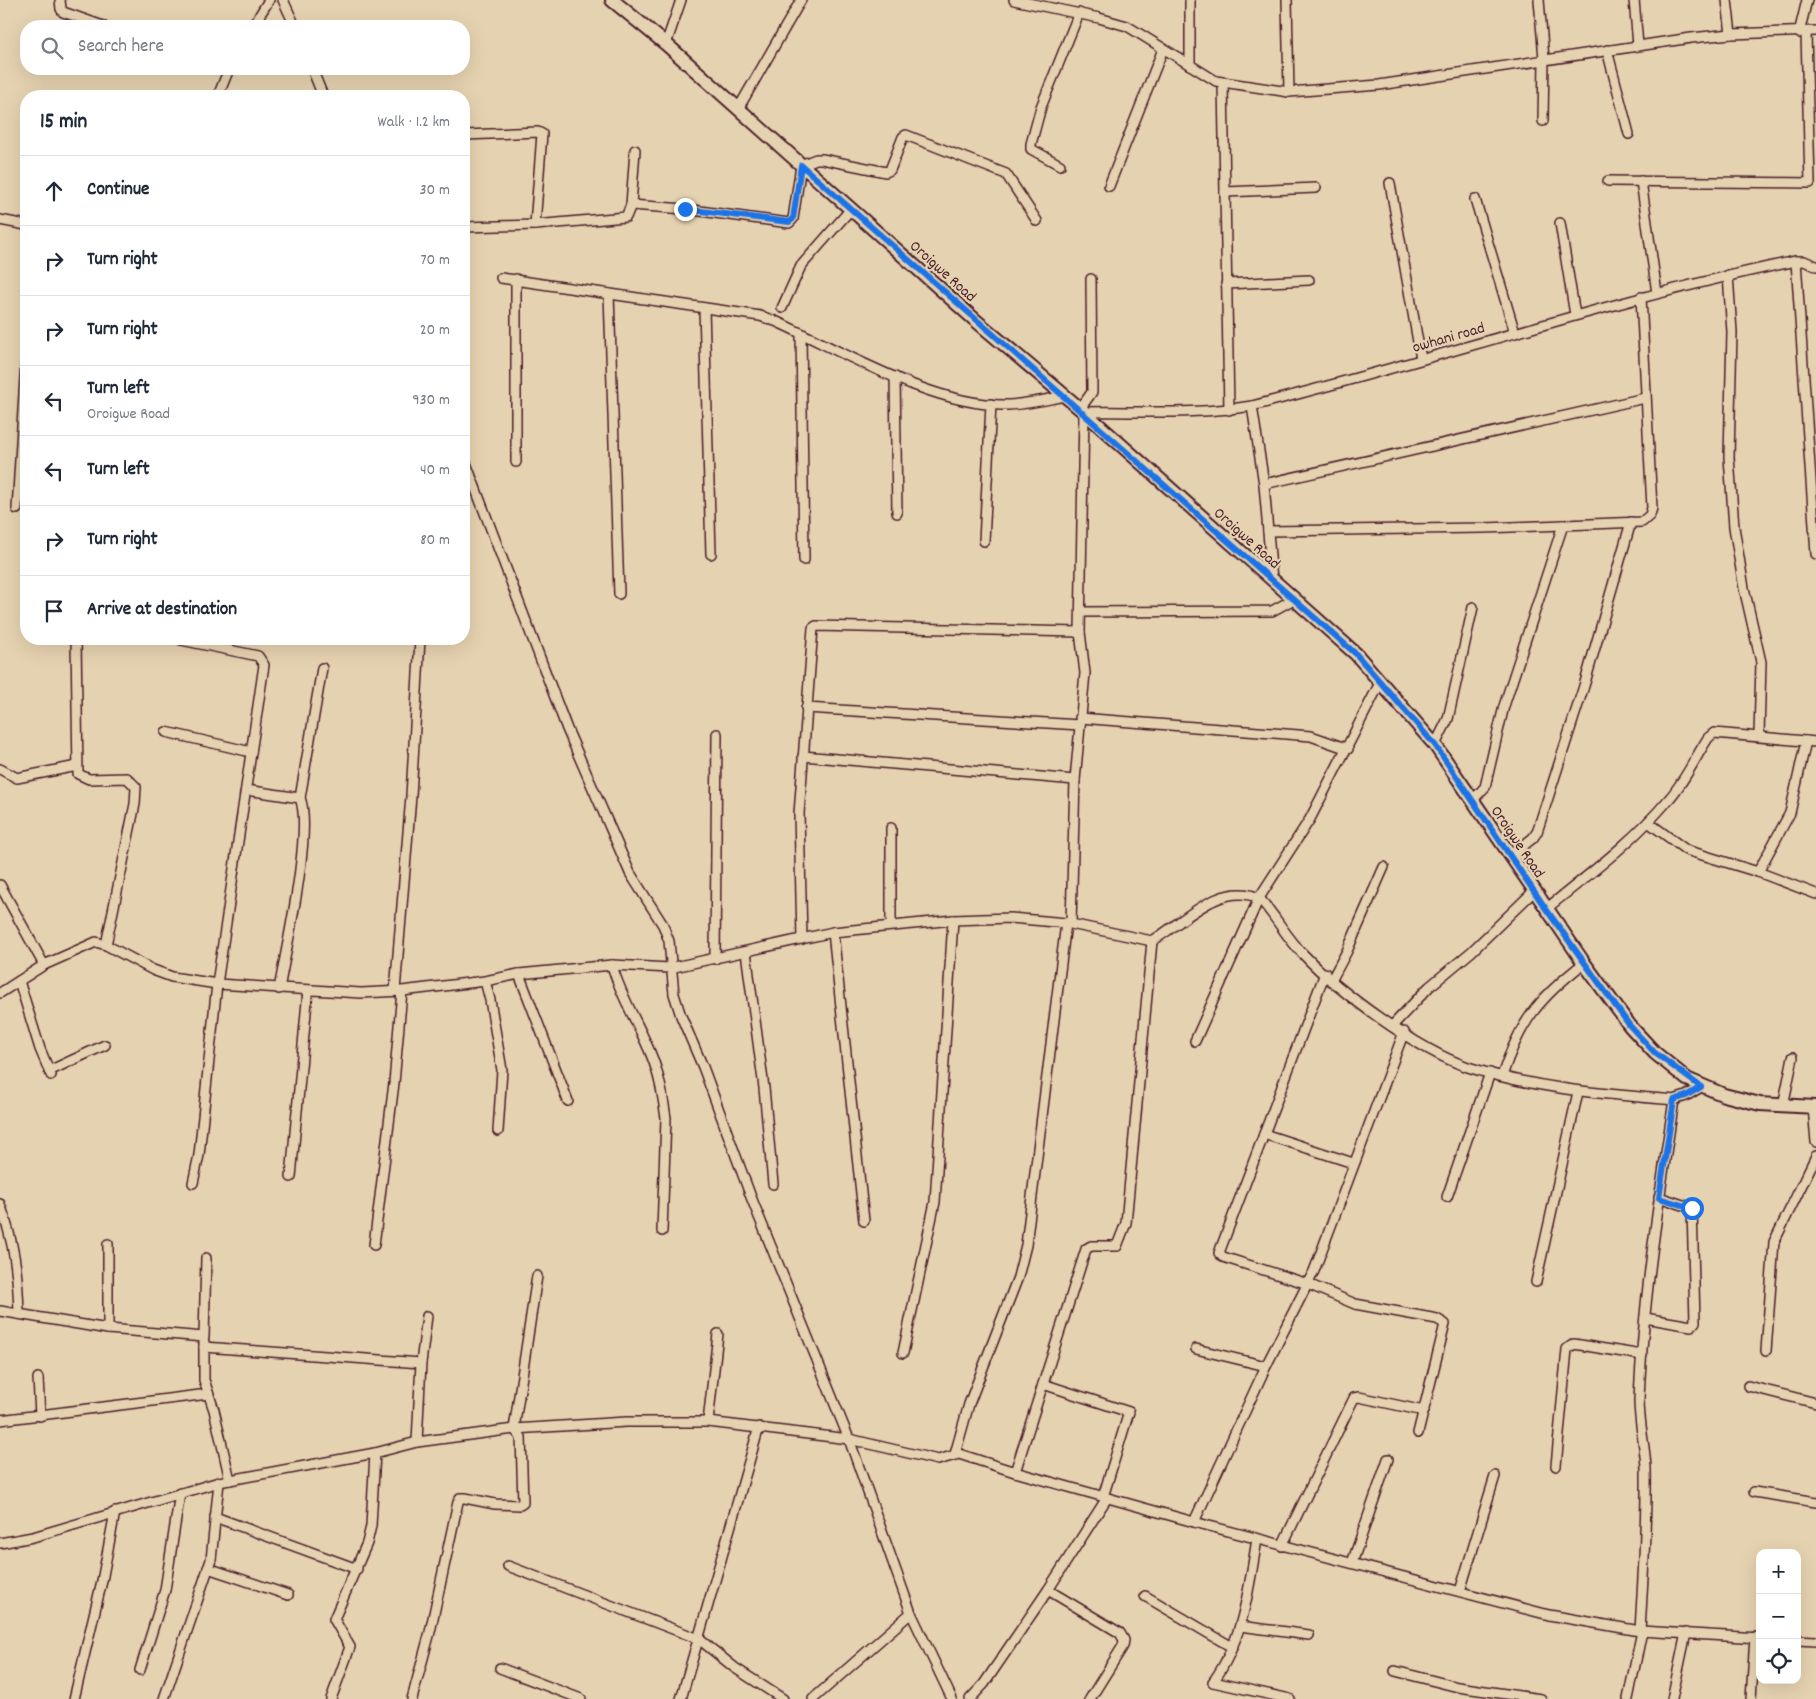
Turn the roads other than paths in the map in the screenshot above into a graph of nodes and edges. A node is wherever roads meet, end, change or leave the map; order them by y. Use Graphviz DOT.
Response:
graph roads {
  1 [pos="60,0"];
  2 [pos="269,0"];
  3 [pos="283,0"];
  4 [pos="612,0"];
  5 [pos="681,0"];
  6 [pos="801,0"];
  7 [pos="1014,0"];
  8 [pos="1190,0"];
  9 [pos="1287,0"];
  10 [pos="1539,0"];
  11 [pos="1634,0"];
  12 [pos="1728,0"];
  13 [pos="1807,0"];
  14 [pos="1049,4"];
  15 [pos="1079,13"];
  16 [pos="86,20"];
  17 [pos="257,20"];
  18 [pos="292,20"];
  19 [pos="1807,32"];
  20 [pos="1731,34"];
  21 [pos="666,44"];
  22 [pos="1638,45"];
  23 [pos="1163,49"];
  24 [pos="1607,50"];
  25 [pos="1544,59"];
  26 [pos="1190,65"];
  27 [pos="227,75"];
  28 [pos="314,75"];
  29 [pos="1223,83"];
  30 [pos="220,90"];
  31 [pos="321,90"];
  32 [pos="1288,92"];
  33 [pos="738,109"];
  34 [pos="1543,121"];
  35 [pos="1629,134"];
  36 [pos="470,135"];
  37 [pos="635,150"];
  38 [pos="1813,154"];
  39 [pos="801,165"];
  40 [pos="1060,165"];
  41 [pos="1608,181"];
  42 [pos="1641,181"];
  43 [pos="1390,183"];
  44 [pos="1108,186"];
  45 [pos="1316,188"];
  46 [pos="1225,192"];
  47 [pos="1475,199"];
  48 [pos="631,205"];
  49 [pos="851,209"];
  50 [pos="0,220"];
  51 [pos="1038,221"];
  52 [pos="1560,223"];
  53 [pos="20,224"];
  54 [pos="535,225"];
  55 [pos="470,227"];
  56 [pos="1796,261"];
  57 [pos="1816,266"];
  58 [pos="1728,275"];
  59 [pos="501,278"];
  60 [pos="516,279"];
  61 [pos="1091,279"];
  62 [pos="1309,280"];
  63 [pos="1226,284"];
  64 [pos="1658,293"];
  65 [pos="609,294"];
  66 [pos="1641,297"];
  67 [pos="704,308"];
  68 [pos="782,308"];
  69 [pos="1575,315"];
  70 [pos="801,333"];
  71 [pos="1514,333"];
  72 [pos="1421,359"];
  73 [pos="896,377"];
  74 [pos="1065,396"];
  75 [pos="1645,398"];
  76 [pos="990,404"];
  77 [pos="1252,406"];
  78 [pos="1082,410"];
  79 [pos="1229,410"];
  80 [pos="20,449"];
  81 [pos="516,462"];
  82 [pos="470,474"];
  83 [pos="1264,484"];
  84 [pos="16,509"];
  85 [pos="897,513"];
  86 [pos="1631,522"];
  87 [pos="1563,525"];
  88 [pos="1268,531"];
  89 [pos="984,541"];
  90 [pos="711,554"];
  91 [pos="1816,554"];
  92 [pos="804,560"];
  93 [pos="1272,580"];
  94 [pos="619,594"];
  95 [pos="1294,599"];
  96 [pos="1473,607"];
  97 [pos="1081,612"];
  98 [pos="1080,632"];
  99 [pos="76,645"];
  100 [pos="205,645"];
  101 [pos="420,645"];
  102 [pos="322,668"];
  103 [pos="1381,681"];
  104 [pos="806,708"];
  105 [pos="1080,721"];
  106 [pos="166,732"];
  107 [pos="717,734"];
  108 [pos="1759,735"];
  109 [pos="1811,742"];
  110 [pos="1435,745"];
  111 [pos="1348,749"];
  112 [pos="251,752"];
  113 [pos="803,756"];
  114 [pos="77,766"];
  115 [pos="0,769"];
  116 [pos="1075,780"];
  117 [pos="246,790"];
  118 [pos="300,798"];
  119 [pos="1473,800"];
  120 [pos="1648,822"];
  121 [pos="891,828"];
  122 [pos="1510,856"];
  123 [pos="1384,867"];
  124 [pos="1758,872"];
  125 [pos="0,885"];
  126 [pos="1534,891"];
  127 [pos="1816,894"];
  128 [pos="1259,898"];
  129 [pos="1546,909"];
  130 [pos="953,920"];
  131 [pos="1069,923"];
  132 [pos="891,925"];
  133 [pos="833,932"];
  134 [pos="802,939"];
  135 [pos="1152,941"];
  136 [pos="106,945"];
  137 [pos="746,952"];
  138 [pos="715,958"];
  139 [pos="1584,963"];
  140 [pos="612,965"];
  141 [pos="44,966"];
  142 [pos="670,968"];
  143 [pos="519,974"];
  144 [pos="1328,976"];
  145 [pos="19,981"];
  146 [pos="484,981"];
  147 [pos="217,984"];
  148 [pos="279,988"];
  149 [pos="308,990"];
  150 [pos="398,991"];
  151 [pos="0,993"];
  152 [pos="1393,1025"];
  153 [pos="1404,1032"];
  154 [pos="1195,1041"];
  155 [pos="105,1045"];
  156 [pos="1793,1057"];
  157 [pos="1490,1073"];
  158 [pos="1502,1076"];
  159 [pos="1701,1087"];
  160 [pos="1578,1092"];
  161 [pos="1674,1100"];
  162 [pos="568,1102"];
  163 [pos="1783,1106"];
  164 [pos="1815,1107"];
  165 [pos="498,1132"];
  166 [pos="1264,1134"];
  167 [pos="1816,1142"];
  168 [pos="1816,1156"];
  169 [pos="1354,1163"];
  170 [pos="291,1177"];
  171 [pos="193,1183"];
  172 [pos="773,1184"];
  173 [pos="1447,1197"];
  174 [pos="1659,1198"];
  175 [pos="0,1204"];
  176 [pos="864,1221"];
  177 [pos="662,1231"];
  178 [pos="108,1244"];
  179 [pos="374,1245"];
  180 [pos="206,1258"];
  181 [pos="538,1276"];
  182 [pos="1536,1282"];
  183 [pos="1308,1284"];
  184 [pos="0,1311"];
  185 [pos="19,1314"];
  186 [pos="427,1316"];
  187 [pos="1645,1318"];
  188 [pos="108,1329"];
  189 [pos="718,1334"];
  190 [pos="204,1337"];
  191 [pos="204,1347"];
  192 [pos="1196,1349"];
  193 [pos="1766,1351"];
  194 [pos="902,1353"];
  195 [pos="1642,1355"];
  196 [pos="421,1363"];
  197 [pos="1266,1366"];
  198 [pos="38,1378"];
  199 [pos="1043,1384"];
  200 [pos="1748,1386"];
  201 [pos="208,1394"];
  202 [pos="1816,1403"];
  203 [pos="1424,1411"];
  204 [pos="40,1416"];
  205 [pos="0,1420"];
  206 [pos="708,1422"];
  207 [pos="759,1427"];
  208 [pos="514,1429"];
  209 [pos="1418,1433"];
  210 [pos="849,1439"];
  211 [pos="417,1442"];
  212 [pos="375,1453"];
  213 [pos="955,1454"];
  214 [pos="1388,1459"];
  215 [pos="1556,1466"];
  216 [pos="1015,1472"];
  217 [pos="1495,1476"];
  218 [pos="230,1480"];
  219 [pos="219,1482"];
  220 [pos="1754,1492"];
  221 [pos="180,1493"];
  222 [pos="1105,1498"];
  223 [pos="1816,1502"];
  224 [pos="115,1512"];
  225 [pos="216,1518"];
  226 [pos="1194,1522"];
  227 [pos="1257,1539"];
  228 [pos="0,1543"];
  229 [pos="1282,1546"];
  230 [pos="1352,1563"];
  231 [pos="508,1566"];
  232 [pos="208,1568"];
  233 [pos="357,1569"];
  234 [pos="1048,1590"];
  235 [pos="1460,1591"];
  236 [pos="288,1596"];
  237 [pos="1144,1596"];
  238 [pos="911,1613"];
  239 [pos="1240,1626"];
  240 [pos="1641,1631"];
  241 [pos="1686,1633"];
  242 [pos="1309,1635"];
  243 [pos="1756,1637"];
  244 [pos="699,1639"];
  245 [pos="1757,1639"];
  246 [pos="1801,1640"];
  247 [pos="1816,1640"];
  248 [pos="1232,1646"];
  249 [pos="500,1668"];
  250 [pos="140,1670"];
  251 [pos="1395,1671"];
  252 [pos="1284,1698"];
  253 [pos="74,1699"];
  254 [pos="164,1699"];
  255 [pos="331,1699"];
  256 [pos="412,1699"];
  257 [pos="581,1699"];
  258 [pos="681,1699"];
  259 [pos="783,1699"];
  260 [pos="813,1699"];
  261 [pos="952,1699"];
  262 [pos="970,1699"];
  263 [pos="1090,1699"];
  264 [pos="1541,1699"];
  265 [pos="1628,1699"];
  266 [pos="1672,1699"];
  267 [pos="1751,1699"];
  1 -- 16 [label="street"];
  2 -- 17 [label="street"];
  3 -- 18 [label="street"];
  4 -- 21 [label="street, Oroigwe Road"];
  5 -- 21 [label="street"];
  6 -- 33 [label="street"];
  7 -- 14 [label="street"];
  8 -- 26 [label="street"];
  9 -- 32 [label="street"];
  10 -- 25 [label="street"];
  11 -- 22 [label="street"];
  12 -- 20 [label="street"];
  13 -- 19 [label="street"];
  14 -- 15 [label="street"];
  15 -- 23 [label="street"];
  15 -- 40 [label="street"];
  19 -- 20 [label="street"];
  19 -- 38 [label="street"];
  20 -- 22 [label="street"];
  21 -- 33 [label="street, Oroigwe Road"];
  22 -- 24 [label="street"];
  23 -- 26 [label="street"];
  23 -- 44 [label="street"];
  24 -- 25 [label="street"];
  24 -- 35 [label="street"];
  25 -- 32 [label="street"];
  25 -- 34 [label="street"];
  26 -- 29 [label="street"];
  27 -- 30 [label="street"];
  28 -- 31 [label="street"];
  29 -- 32 [label="street"];
  29 -- 46 [label="street"];
  33 -- 39 [label="street, Oroigwe Road"];
  36 -- 54 [label="street"];
  37 -- 48 [label="street"];
  38 -- 42 [label="street"];
  39 -- 48 [label="street"];
  39 -- 49 [label="street, Oroigwe Road"];
  39 -- 51 [label="street"];
  41 -- 42 [label="street"];
  42 -- 64 [label="street"];
  43 -- 72 [label="street"];
  45 -- 46 [label="street"];
  46 -- 63 [label="street"];
  47 -- 71 [label="street"];
  48 -- 54 [label="street"];
  49 -- 68 [label="street"];
  49 -- 74 [label="street, Oroigwe Road"];
  50 -- 53 [label="street"];
  52 -- 69 [label="street"];
  54 -- 55 [label="street"];
  56 -- 57 [label="street, owhani road"];
  56 -- 58 [label="street, owhani road"];
  56 -- 91 [label="street"];
  58 -- 64 [label="street, owhani road"];
  58 -- 108 [label="street"];
  59 -- 60 [label="street"];
  60 -- 65 [label="street"];
  60 -- 81 [label="street"];
  61 -- 78 [label="street"];
  62 -- 63 [label="street"];
  63 -- 79 [label="street"];
  64 -- 66 [label="street, owhani road"];
  65 -- 67 [label="street"];
  65 -- 94 [label="street"];
  66 -- 69 [label="street, owhani road"];
  66 -- 75 [label="street"];
  67 -- 70 [label="street"];
  67 -- 90 [label="street"];
  69 -- 71 [label="street, owhani road"];
  70 -- 73 [label="street"];
  70 -- 92 [label="street"];
  71 -- 72 [label="street, owhani road"];
  72 -- 77 [label="street, owhani road"];
  73 -- 76 [label="street"];
  73 -- 85 [label="street"];
  74 -- 76 [label="street"];
  74 -- 78 [label="street, Oroigwe Road"];
  75 -- 83 [label="street"];
  75 -- 86 [label="street"];
  76 -- 89 [label="street"];
  77 -- 79 [label="street, owhani road"];
  77 -- 83 [label="street"];
  78 -- 79 [label="street, owhani road"];
  78 -- 93 [label="street, Oroigwe Road"];
  78 -- 97 [label="street"];
  80 -- 84 [label="street"];
  82 -- 142 [label="street"];
  83 -- 88 [label="street"];
  86 -- 87 [label="street"];
  86 -- 122 [label="street"];
  87 -- 88 [label="street"];
  87 -- 119 [label="street"];
  88 -- 93 [label="street"];
  93 -- 95 [label="street, Oroigwe Road"];
  95 -- 97 [label="street"];
  95 -- 103 [label="street, Oroigwe Road"];
  96 -- 110 [label="street"];
  97 -- 98 [label="street"];
  98 -- 104 [label="street"];
  98 -- 105 [label="street"];
  99 -- 114 [label="street"];
  100 -- 112 [label="street"];
  101 -- 150 [label="street"];
  102 -- 118 [label="street"];
  103 -- 110 [label="street, Oroigwe Road"];
  103 -- 111 [label="street"];
  104 -- 105 [label="street"];
  104 -- 113 [label="street"];
  105 -- 111 [label="street"];
  105 -- 116 [label="street"];
  106 -- 112 [label="street"];
  107 -- 138 [label="street"];
  108 -- 109 [label="street"];
  108 -- 120 [label="street"];
  109 -- 124 [label="street"];
  110 -- 119 [label="street, Oroigwe Road"];
  111 -- 128 [label="street"];
  112 -- 117 [label="street"];
  113 -- 116 [label="street"];
  113 -- 134 [label="street"];
  114 -- 115 [label="street"];
  114 -- 136 [label="street"];
  116 -- 131 [label="street"];
  117 -- 118 [label="street"];
  117 -- 147 [label="street"];
  118 -- 148 [label="street"];
  119 -- 122 [label="street, Oroigwe Road"];
  120 -- 124 [label="street"];
  120 -- 129 [label="street"];
  121 -- 132 [label="street"];
  122 -- 126 [label="street, Oroigwe Road"];
  123 -- 144 [label="street"];
  124 -- 127 [label="street"];
  125 -- 141 [label="street"];
  126 -- 129 [label="street, Oroigwe Road"];
  126 -- 152 [label="street"];
  128 -- 135 [label="street"];
  128 -- 144 [label="street"];
  128 -- 154 [label="street"];
  129 -- 139 [label="street, Oroigwe Road"];
  130 -- 131 [label="street"];
  130 -- 132 [label="street"];
  130 -- 194 [label="street"];
  131 -- 135 [label="street"];
  131 -- 213 [label="street"];
  132 -- 133 [label="street"];
  133 -- 134 [label="street"];
  133 -- 176 [label="street"];
  134 -- 137 [label="street"];
  135 -- 199 [label="street"];
  136 -- 141 [label="street"];
  136 -- 147 [label="street"];
  137 -- 138 [label="street"];
  137 -- 172 [label="street"];
  138 -- 142 [label="street"];
  139 -- 158 [label="street"];
  139 -- 159 [label="street, Oroigwe Road"];
  140 -- 142 [label="street"];
  140 -- 143 [label="street"];
  140 -- 177 [label="street"];
  141 -- 145 [label="street"];
  142 -- 210 [label="street"];
  143 -- 146 [label="street"];
  143 -- 162 [label="street"];
  144 -- 152 [label="street"];
  144 -- 166 [label="street"];
  145 -- 151 [label="street"];
  145 -- 155 [label="street"];
  146 -- 150 [label="street"];
  146 -- 165 [label="street"];
  147 -- 148 [label="street"];
  147 -- 171 [label="street"];
  148 -- 149 [label="street"];
  149 -- 150 [label="street"];
  149 -- 170 [label="street"];
  150 -- 179 [label="street"];
  152 -- 153 [label="street"];
  153 -- 157 [label="street"];
  153 -- 169 [label="street"];
  156 -- 163 [label="street"];
  157 -- 158 [label="street"];
  157 -- 173 [label="street"];
  158 -- 160 [label="street"];
  159 -- 161 [label="street"];
  159 -- 163 [label="street, Oroigwe Road"];
  160 -- 161 [label="street"];
  160 -- 182 [label="street"];
  161 -- 174 [label="street"];
  163 -- 164 [label="street, Oroigwe Road"];
  164 -- 167 [label="street"];
  166 -- 169 [label="street"];
  166 -- 183 [label="street"];
  168 -- 193 [label="street"];
  169 -- 183 [label="street"];
  174 -- 187 [label="street"];
  174 -- 187 [label="street"];
  175 -- 185 [label="street"];
  178 -- 188 [label="street"];
  180 -- 190 [label="street"];
  181 -- 208 [label="street"];
  183 -- 197 [label="street"];
  183 -- 203 [label="street"];
  184 -- 185 [label="street"];
  185 -- 188 [label="street"];
  186 -- 196 [label="street"];
  187 -- 195 [label="street"];
  188 -- 190 [label="street"];
  189 -- 206 [label="street"];
  190 -- 191 [label="street"];
  191 -- 196 [label="street"];
  191 -- 201 [label="street"];
  192 -- 197 [label="street"];
  195 -- 215 [label="street"];
  195 -- 240 [label="street"];
  196 -- 211 [label="street"];
  197 -- 226 [label="street"];
  198 -- 204 [label="street"];
  199 -- 216 [label="street"];
  199 -- 222 [label="street"];
  200 -- 202 [label="street"];
  201 -- 204 [label="street"];
  201 -- 218 [label="street"];
  203 -- 209 [label="street"];
  203 -- 229 [label="street"];
  204 -- 205 [label="street"];
  206 -- 207 [label="street"];
  206 -- 208 [label="street"];
  207 -- 210 [label="street"];
  207 -- 244 [label="street"];
  208 -- 211 [label="street"];
  208 -- 256 [label="street"];
  210 -- 213 [label="street"];
  210 -- 238 [label="street"];
  211 -- 212 [label="street"];
  212 -- 218 [label="street"];
  212 -- 233 [label="street"];
  213 -- 216 [label="street"];
  214 -- 230 [label="street"];
  216 -- 222 [label="street"];
  217 -- 235 [label="street"];
  218 -- 219 [label="street"];
  219 -- 221 [label="street"];
  219 -- 225 [label="street"];
  220 -- 223 [label="street"];
  221 -- 224 [label="street"];
  221 -- 250 [label="street"];
  222 -- 226 [label="street"];
  222 -- 234 [label="street"];
  224 -- 228 [label="street"];
  224 -- 253 [label="street"];
  225 -- 232 [label="street"];
  225 -- 233 [label="street"];
  226 -- 227 [label="street"];
  227 -- 229 [label="street"];
  227 -- 239 [label="street"];
  229 -- 230 [label="street"];
  230 -- 235 [label="street"];
  231 -- 244 [label="street"];
  232 -- 236 [label="street"];
  232 -- 254 [label="street"];
  233 -- 255 [label="street"];
  234 -- 262 [label="street"];
  234 -- 263 [label="street"];
  235 -- 240 [label="street"];
  237 -- 248 [label="street"];
  238 -- 260 [label="street"];
  238 -- 261 [label="street"];
  239 -- 242 [label="street"];
  239 -- 248 [label="street"];
  240 -- 241 [label="street"];
  240 -- 265 [label="street"];
  241 -- 243 [label="street"];
  241 -- 266 [label="street"];
  244 -- 258 [label="street"];
  244 -- 259 [label="street"];
  245 -- 267 [label="street"];
  246 -- 247 [label="street"];
  248 -- 252 [label="street"];
  249 -- 257 [label="street"];
  251 -- 264 [label="street"];
}
